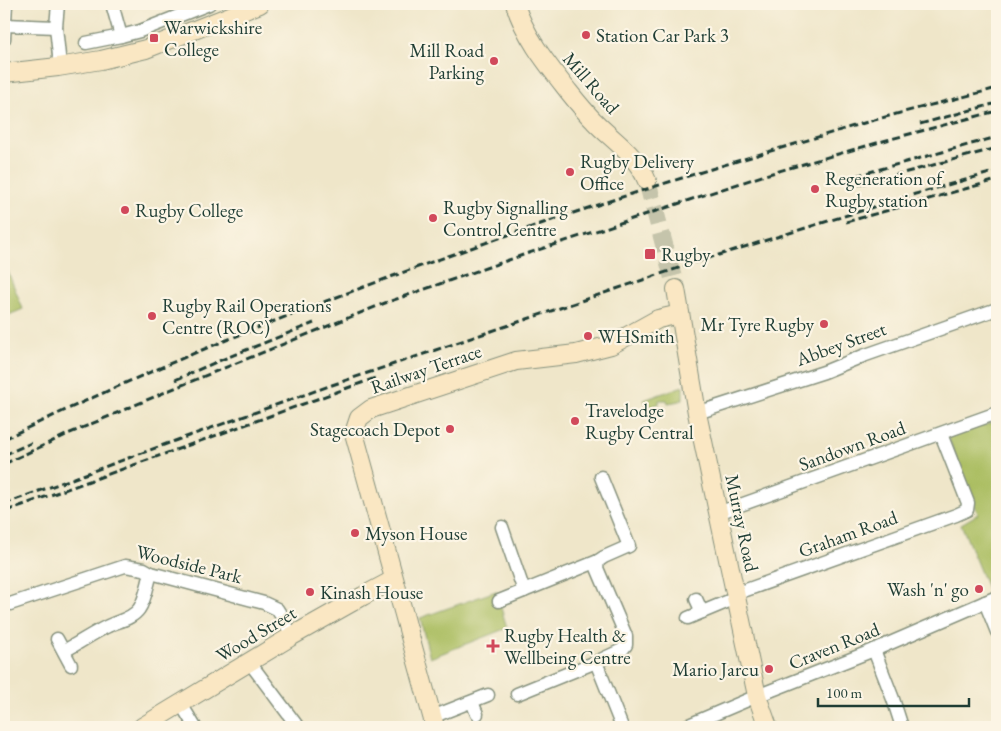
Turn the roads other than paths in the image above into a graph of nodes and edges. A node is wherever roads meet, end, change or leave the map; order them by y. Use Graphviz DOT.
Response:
graph roads {
  1 [pos="6,4"];
  2 [pos="58,4"];
  3 [pos="112,4"];
  4 [pos="208,4"];
  5 [pos="260,4"];
  6 [pos="515,4"];
  7 [pos="5,25"];
  8 [pos="56,27"];
  9 [pos="121,36"];
  10 [pos="4,39"];
  11 [pos="86,43"];
  12 [pos="58,68"];
  13 [pos="4,73"];
  14 [pos="647,181"];
  15 [pos="676,289"];
  16 [pos="997,309"];
  17 [pos="682,324"];
  18 [pos="697,413"];
  19 [pos="997,413"];
  20 [pos="941,434"];
  21 [pos="601,477"];
  22 [pos="718,513"];
  23 [pos="502,527"];
  24 [pos="598,561"];
  25 [pos="151,573"];
  26 [pos="394,580"];
  27 [pos="524,591"];
  28 [pos="736,596"];
  29 [pos="696,599"];
  30 [pos="991,599"];
  31 [pos="499,601"];
  32 [pos="4,606"];
  33 [pos="702,612"];
  34 [pos="688,618"];
  35 [pos="997,632"];
  36 [pos="292,636"];
  37 [pos="57,639"];
  38 [pos="874,650"];
  39 [pos="64,651"];
  40 [pos="250,662"];
  41 [pos="596,662"];
  42 [pos="71,665"];
  43 [pos="516,694"];
  44 [pos="488,695"];
  45 [pos="757,696"];
  46 [pos="181,704"];
  47 [pos="434,722"];
  48 [pos="142,727"];
  49 [pos="195,727"];
  50 [pos="298,727"];
  51 [pos="622,727"];
  52 [pos="684,727"];
  53 [pos="768,727"];
  54 [pos="902,727"];
  1 -- 7 [label="street"];
  2 -- 8 [label="street"];
  3 -- 9 [label="street"];
  4 -- 9 [label="street"];
  5 -- 12 [label="street"];
  6 -- 14 [label="street, Mill Road"];
  7 -- 8 [label="street"];
  7 -- 10 [label="street"];
  8 -- 12 [label="street"];
  9 -- 11 [label="street"];
  12 -- 13 [label="street"];
  15 -- 17 [label="street"];
  16 -- 18 [label="street, Abbey Street"];
  17 -- 18 [label="street, Murray Road"];
  17 -- 26 [label="street, Railway Terrace"];
  18 -- 22 [label="street, Murray Road"];
  19 -- 20 [label="street, Sandown Road"];
  20 -- 22 [label="street, Sandown Road"];
  20 -- 28 [label="street, Graham Road"];
  21 -- 24 [label="street"];
  22 -- 28 [label="street, Murray Road"];
  23 -- 27 [label="street"];
  24 -- 27 [label="street"];
  24 -- 41 [label="street"];
  25 -- 32 [label="street, Woodside Park"];
  25 -- 36 [label="street, Woodside Park"];
  25 -- 39 [label="street"];
  26 -- 36 [label="street, Wood Street"];
  26 -- 47 [label="street, Railway Terrace"];
  27 -- 31 [label="street"];
  28 -- 33 [label="street"];
  28 -- 45 [label="street, Murray Road"];
  29 -- 33 [label="street"];
  30 -- 35 [label="street"];
  30 -- 38 [label="street, Craven Road"];
  33 -- 34 [label="street"];
  36 -- 40 [label="street, Wood Street"];
  37 -- 39 [label="street"];
  38 -- 45 [label="street, Craven Road"];
  38 -- 54 [label="street"];
  39 -- 42 [label="street"];
  40 -- 46 [label="street, Wood Street"];
  40 -- 50 [label="street"];
  41 -- 43 [label="street"];
  41 -- 51 [label="street"];
  44 -- 47 [label="street"];
  45 -- 52 [label="street, Craven Road"];
  45 -- 53 [label="street, Murray Road"];
  46 -- 48 [label="street, Wood Street"];
  46 -- 49 [label="street"];
}
